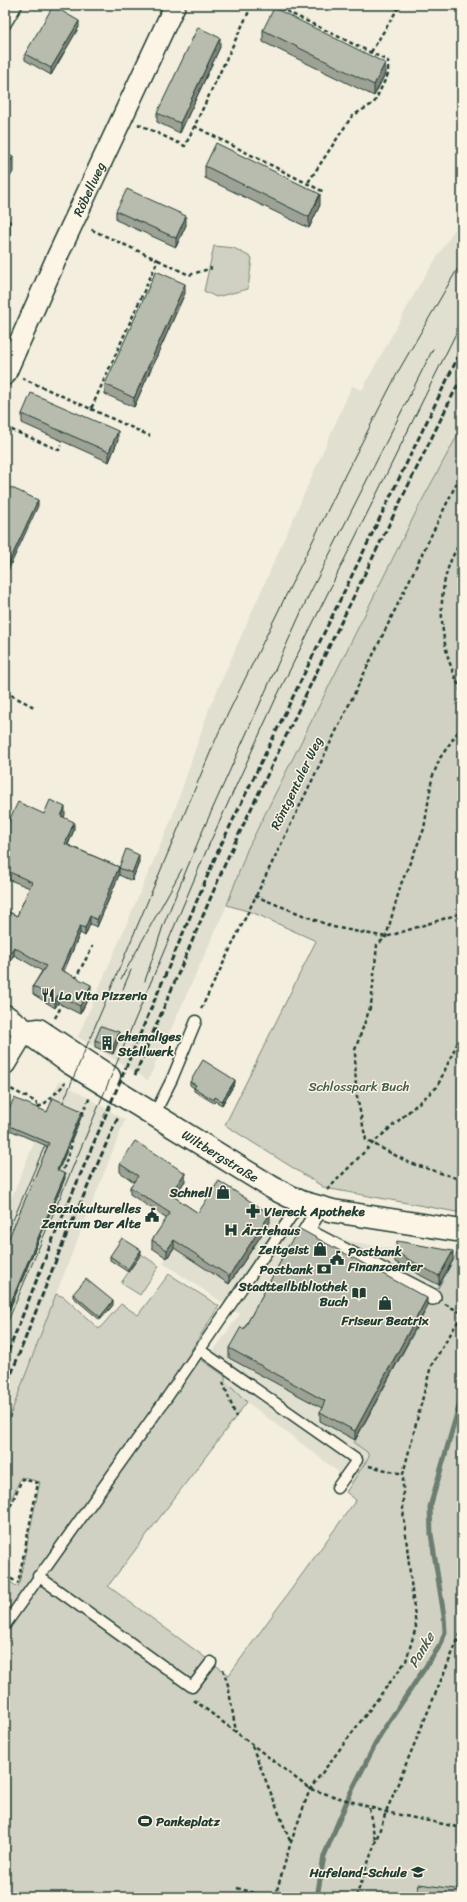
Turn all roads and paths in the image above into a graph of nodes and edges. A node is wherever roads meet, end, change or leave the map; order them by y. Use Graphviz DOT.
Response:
graph roads {
  1 [pos="17,5"];
  2 [pos="175,5"];
  3 [pos="252,5"];
  4 [pos="274,5"];
  5 [pos="400,5"];
  6 [pos="5,25"];
  7 [pos="371,52"];
  8 [pos="122,116"];
  9 [pos="194,126"];
  10 [pos="307,184"];
  11 [pos="324,192"];
  12 [pos="88,228"];
  13 [pos="158,260"];
  14 [pos="212,268"];
  15 [pos="6,373"];
  16 [pos="91,409"];
  17 [pos="5,427"];
  18 [pos="150,436"];
  19 [pos="61,445"];
  20 [pos="462,472"];
  21 [pos="462,541"];
  22 [pos="462,668"];
  23 [pos="462,676"];
  24 [pos="5,692"];
  25 [pos="462,694"];
  26 [pos="34,707"];
  27 [pos="462,726"];
  28 [pos="255,896"];
  29 [pos="462,913"];
  30 [pos="386,937"];
  31 [pos="93,946"];
  32 [pos="73,983"];
  33 [pos="67,996"];
  34 [pos="5,1016"];
  35 [pos="55,1019"];
  36 [pos="196,1021"];
  37 [pos="25,1031"];
  38 [pos="462,1033"];
  39 [pos="5,1064"];
  40 [pos="66,1078"];
  41 [pos="5,1086"];
  42 [pos="92,1093"];
  43 [pos="38,1107"];
  44 [pos="158,1107"];
  45 [pos="82,1115"];
  46 [pos="33,1116"];
  47 [pos="69,1137"];
  48 [pos="373,1143"];
  49 [pos="246,1172"];
  50 [pos="60,1178"];
  51 [pos="462,1180"];
  52 [pos="310,1204"];
  53 [pos="462,1231"];
  54 [pos="433,1298"];
  55 [pos="462,1315"];
  56 [pos="200,1350"];
  57 [pos="220,1364"];
  58 [pos="236,1417"];
  59 [pos="355,1463"];
  60 [pos="402,1474"];
  61 [pos="337,1488"];
  62 [pos="5,1520"];
  63 [pos="5,1575"];
  64 [pos="38,1576"];
  65 [pos="18,1583"];
  66 [pos="5,1624"];
  67 [pos="462,1630"];
  68 [pos="211,1662"];
  69 [pos="222,1666"];
  70 [pos="192,1688"];
  71 [pos="236,1733"];
  72 [pos="252,1745"];
  73 [pos="310,1789"];
  74 [pos="368,1808"];
  75 [pos="386,1812"];
  76 [pos="462,1828"];
  77 [pos="375,1841"];
  78 [pos="291,1842"];
  79 [pos="237,1888"];
  80 [pos="269,1897"];
  81 [pos="275,1897"];
  82 [pos="356,1897"];
  1 -- 6 [label="lane"];
  2 -- 8 [label="street, Röbellweg"];
  3 -- 9 [label="path"];
  4 -- 7 [label="path"];
  5 -- 7 [label="path"];
  7 -- 10 [label="path"];
  8 -- 9 [label="path"];
  8 -- 15 [label="street, Röbellweg"];
  9 -- 10 [label="path"];
  10 -- 11 [label="path"];
  12 -- 13 [label="path"];
  13 -- 14 [label="path"];
  13 -- 16 [label="path"];
  15 -- 16 [label="path"];
  16 -- 18 [label="path"];
  17 -- 19 [label="path"];
  20 -- 28 [label="path, Röntgentaler Weg"];
  21 -- 25 [label="path"];
  22 -- 23 [label="path"];
  24 -- 26 [label="path"];
  27 -- 30 [label="path"];
  28 -- 30 [label="path"];
  28 -- 36 [label="path, Röntgentaler Weg"];
  29 -- 30 [label="path"];
  30 -- 48 [label="path"];
  31 -- 32 [label="path"];
  33 -- 35 [label="path"];
  34 -- 37 [label="main road, Wiltbergstraße"];
  36 -- 44 [label="lane"];
  37 -- 39 [label="street"];
  37 -- 44 [label="street"];
  37 -- 49 [label="main road, Wiltbergstraße"];
  38 -- 48 [label="path"];
  40 -- 43 [label="path"];
  41 -- 43 [label="path"];
  42 -- 45 [label="path"];
  43 -- 46 [label="path"];
  44 -- 49 [label="street"];
  47 -- 50 [label="path"];
  48 -- 51 [label="path"];
  48 -- 52 [label="path"];
  49 -- 52 [label="main road, Wiltbergstraße"];
  52 -- 53 [label="main road, Wiltbergstraße"];
  52 -- 54 [label="street"];
  52 -- 56 [label="lane"];
  55 -- 60 [label="path"];
  56 -- 57 [label="lane"];
  56 -- 64 [label="lane"];
  57 -- 58 [label="path"];
  57 -- 59 [label="lane"];
  59 -- 60 [label="path"];
  59 -- 61 [label="lane"];
  60 -- 73 [label="path"];
  62 -- 65 [label="path"];
  63 -- 65 [label="path"];
  64 -- 65 [label="path"];
  64 -- 66 [label="lane"];
  64 -- 70 [label="lane"];
  67 -- 75 [label="path"];
  68 -- 70 [label="lane"];
  69 -- 71 [label="path"];
  70 -- 71 [label="path"];
  71 -- 72 [label="path"];
  72 -- 73 [label="path"];
  72 -- 78 [label="path"];
  73 -- 74 [label="path"];
  73 -- 78 [label="path"];
  74 -- 75 [label="path"];
  74 -- 77 [label="path"];
  75 -- 76 [label="path"];
  75 -- 77 [label="path"];
  77 -- 82 [label="path"];
  78 -- 81 [label="path"];
  79 -- 80 [label="path"];
}
